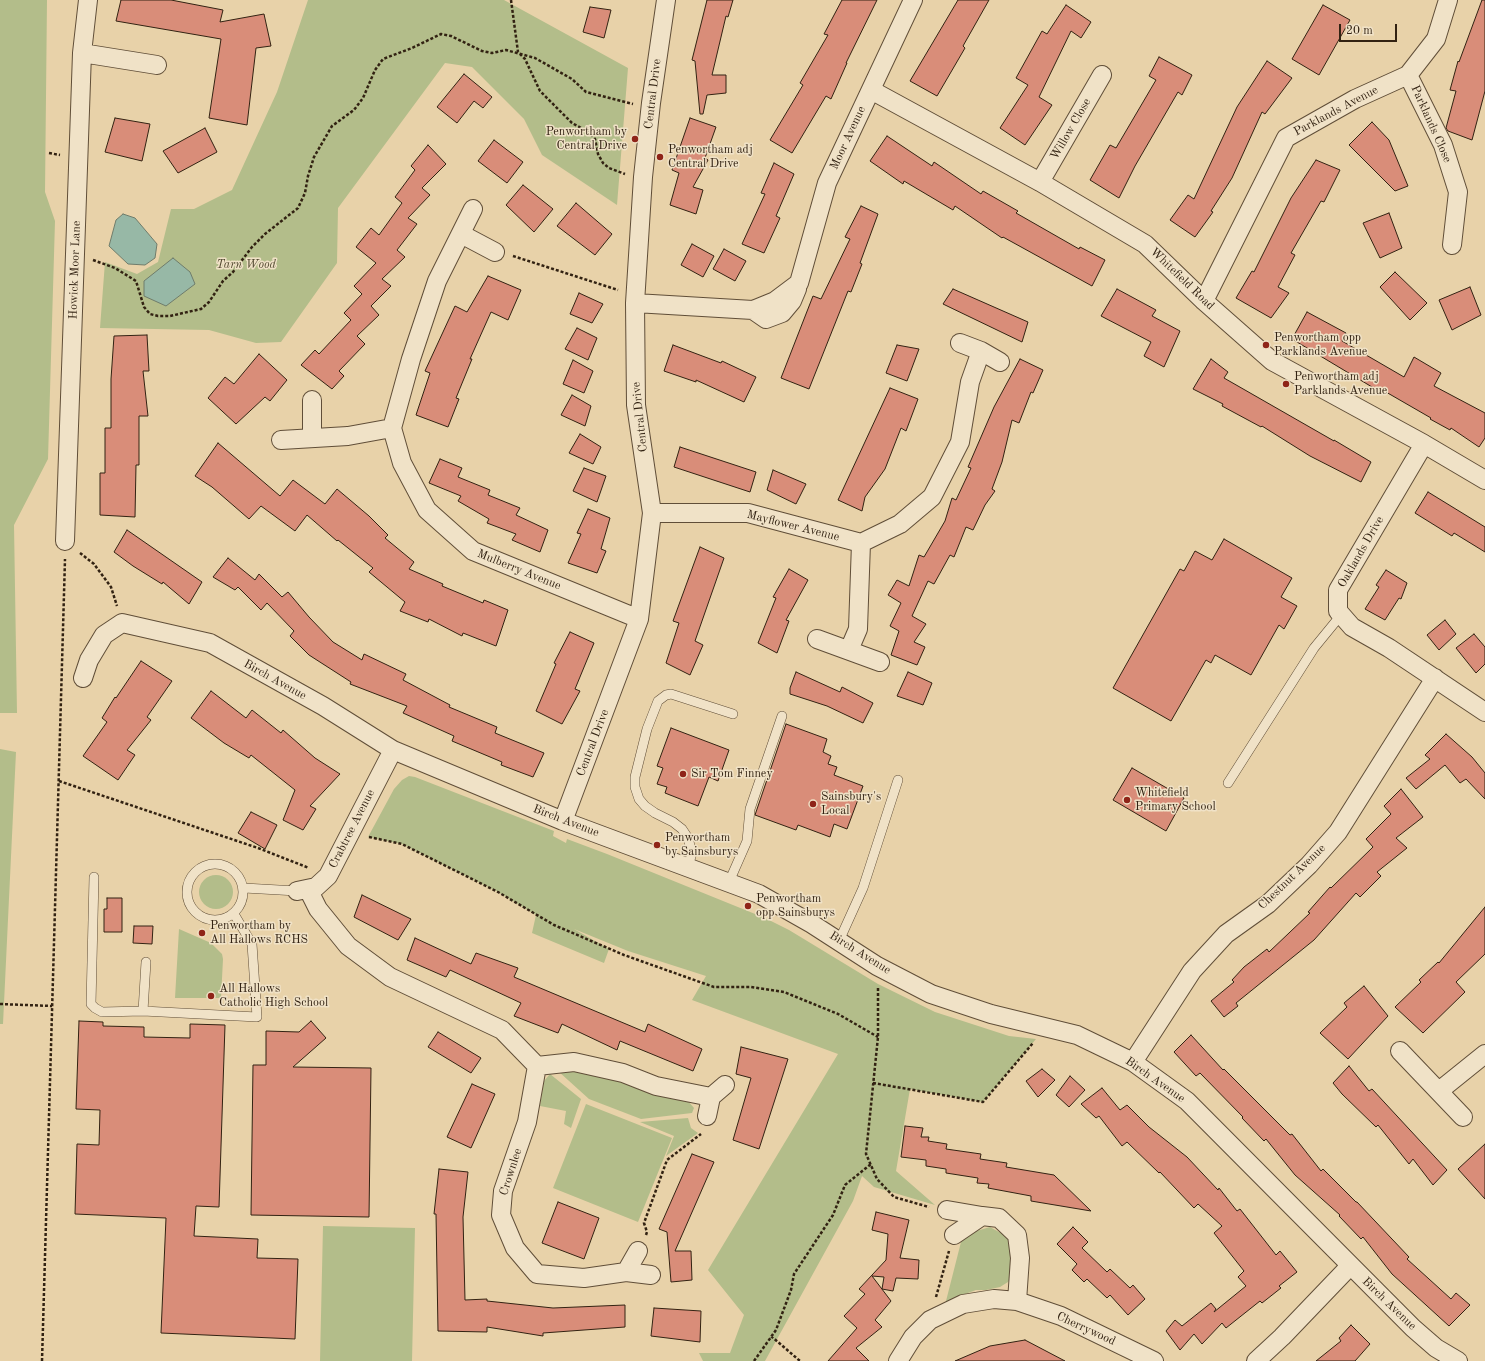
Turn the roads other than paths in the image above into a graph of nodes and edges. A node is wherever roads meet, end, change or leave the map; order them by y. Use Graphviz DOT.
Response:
graph roads {
  1 [pos="88,0"];
  2 [pos="666,0"];
  3 [pos="913,0"];
  4 [pos="1448,0"];
  5 [pos="82,53"];
  6 [pos="157,65"];
  7 [pos="1102,75"];
  8 [pos="1408,75"];
  9 [pos="871,90"];
  10 [pos="1040,182"];
  11 [pos="473,209"];
  12 [pos="461,234"];
  13 [pos="1452,244"];
  14 [pos="494,252"];
  15 [pos="635,299"];
  16 [pos="1204,301"];
  17 [pos="960,343"];
  18 [pos="980,351"];
  19 [pos="1000,362"];
  20 [pos="312,400"];
  21 [pos="392,428"];
  22 [pos="312,438"];
  23 [pos="280,440"];
  24 [pos="1424,444"];
  25 [pos="1485,480"];
  26 [pos="652,513"];
  27 [pos="65,541"];
  28 [pos="861,543"];
  29 [pos="1341,615"];
  30 [pos="639,620"];
  31 [pos="817,639"];
  32 [pos="849,650"];
  33 [pos="880,662"];
  34 [pos="83,678"];
  35 [pos="1435,678"];
  36 [pos="1485,712"];
  37 [pos="733,714"];
  38 [pos="782,716"];
  39 [pos="393,750"];
  40 [pos="898,780"];
  41 [pos="1228,783"];
  42 [pos="563,821"];
  43 [pos="688,867"];
  44 [pos="94,877"];
  45 [pos="729,882"];
  46 [pos="244,888"];
  47 [pos="303,890"];
  48 [pos="234,914"];
  49 [pos="839,941"];
  50 [pos="146,962"];
  51 [pos="144,1011"];
  52 [pos="1400,1051"];
  53 [pos="1485,1054"];
  54 [pos="1133,1062"];
  55 [pos="537,1066"];
  56 [pos="725,1085"];
  57 [pos="1440,1090"];
  58 [pos="710,1097"];
  59 [pos="707,1116"];
  60 [pos="1463,1117"];
  61 [pos="947,1210"];
  62 [pos="982,1216"];
  63 [pos="954,1235"];
  64 [pos="638,1251"];
  65 [pos="1350,1266"];
  66 [pos="626,1272"];
  67 [pos="651,1275"];
  68 [pos="1017,1301"];
  69 [pos="898,1361"];
  70 [pos="1154,1361"];
  71 [pos="1256,1361"];
  72 [pos="1458,1361"];
  1 -- 5 [label="street, Howick Moor Lane"];
  2 -- 15 [label="street, Central Drive"];
  3 -- 9 [label="street, Moor Avenue"];
  4 -- 8 [label="street, Parklands Avenue"];
  5 -- 6 [label="street"];
  5 -- 27 [label="street, Howick Moor Lane"];
  7 -- 10 [label="street, Willow Close"];
  8 -- 13 [label="street, Parklands Close"];
  8 -- 16 [label="street, Parklands Avenue"];
  9 -- 10 [label="street, Whitefield Road"];
  9 -- 15 [label="street, Moor Avenue"];
  10 -- 16 [label="street, Whitefield Road"];
  11 -- 12 [label="street"];
  12 -- 14 [label="street"];
  12 -- 21 [label="street"];
  15 -- 26 [label="street, Central Drive"];
  16 -- 24 [label="street, Whitefield Road"];
  17 -- 18 [label="street"];
  18 -- 19 [label="street"];
  18 -- 28 [label="street"];
  20 -- 22 [label="street"];
  21 -- 22 [label="street"];
  21 -- 30 [label="street, Mulberry Avenue"];
  22 -- 23 [label="street"];
  24 -- 25 [label="street, Whitefield Road"];
  24 -- 29 [label="street, Oaklands Drive"];
  26 -- 28 [label="street, Mayflower Avenue"];
  26 -- 30 [label="street, Central Drive"];
  28 -- 32 [label="street"];
  29 -- 35 [label="street"];
  29 -- 41 [label="lane"];
  30 -- 42 [label="street, Central Drive"];
  31 -- 32 [label="street"];
  32 -- 33 [label="street"];
  34 -- 39 [label="street, Birch Avenue"];
  35 -- 36 [label="street"];
  35 -- 54 [label="street, Chestnut Avenue"];
  37 -- 43 [label="lane"];
  38 -- 45 [label="lane"];
  39 -- 42 [label="street, Birch Avenue"];
  39 -- 47 [label="street, Crabtree Avenue"];
  40 -- 49 [label="lane"];
  42 -- 43 [label="street, Birch Avenue"];
  43 -- 45 [label="street, Birch Avenue"];
  44 -- 51 [label="lane"];
  45 -- 49 [label="street, Birch Avenue"];
  46 -- 47 [label="lane"];
  46 -- 48 [label="lane"];
  46 -- 48 [label="lane"];
  47 -- 55 [label="street"];
  48 -- 51 [label="lane"];
  49 -- 54 [label="street, Birch Avenue"];
  50 -- 51 [label="lane"];
  52 -- 57 [label="street"];
  53 -- 57 [label="street"];
  54 -- 65 [label="street, Birch Avenue"];
  55 -- 58 [label="street"];
  55 -- 66 [label="street, Crownlee"];
  56 -- 58 [label="street"];
  57 -- 60 [label="street"];
  58 -- 59 [label="street"];
  61 -- 62 [label="street"];
  62 -- 63 [label="street"];
  62 -- 68 [label="street"];
  64 -- 66 [label="street"];
  65 -- 71 [label="street"];
  65 -- 72 [label="street, Birch Avenue"];
  66 -- 67 [label="street, Crownlee"];
  68 -- 69 [label="street, Cherrywood"];
  68 -- 70 [label="street, Cherrywood"];
}
